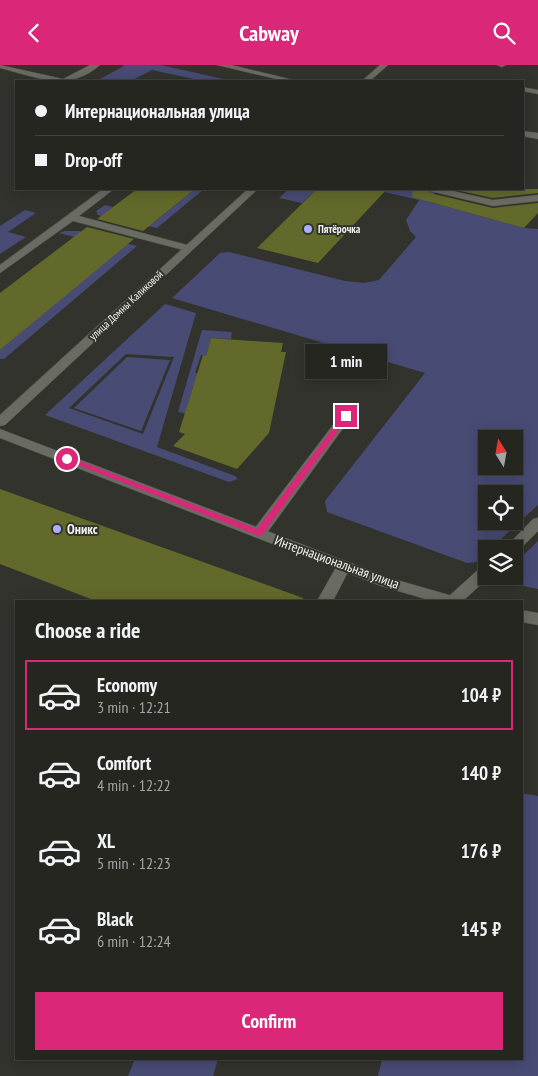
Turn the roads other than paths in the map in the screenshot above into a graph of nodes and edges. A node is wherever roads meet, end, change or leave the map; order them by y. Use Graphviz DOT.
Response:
graph roads {
  1 [pos="96,65"];
  2 [pos="221,65"];
  3 [pos="384,65"];
  4 [pos="0,66"];
  5 [pos="60,80"];
  6 [pos="66,80"];
  7 [pos="289,80"];
  8 [pos="367,80"];
  9 [pos="524,89"];
  10 [pos="538,92"];
  11 [pos="524,133"];
  12 [pos="538,136"];
  13 [pos="108,190"];
  14 [pos="252,190"];
  15 [pos="437,190"];
  16 [pos="538,198"];
  17 [pos="71,217"];
  18 [pos="187,248"];
  19 [pos="0,270"];
  20 [pos="346,416"];
  21 [pos="0,422"];
  22 [pos="0,433"];
  23 [pos="538,523"];
  24 [pos="259,533"];
  25 [pos="520,540"];
  26 [pos="344,566"];
  27 [pos="478,578"];
  28 [pos="326,600"];
  29 [pos="449,600"];
  30 [pos="453,600"];
  31 [pos="523,616"];
  32 [pos="538,619"];
  1 -- 6 [label="street"];
  2 -- 7 [label="street"];
  3 -- 8 [label="street"];
  4 -- 5 [label="street"];
  9 -- 10 [label="street"];
  11 -- 12 [label="street"];
  13 -- 17 [label="street"];
  14 -- 18 [label="street, улица Домны Каликовой"];
  15 -- 16 [label="street"];
  17 -- 18 [label="street"];
  17 -- 19 [label="street"];
  18 -- 21 [label="street, улица Домны Каликовой"];
  20 -- 24 [label="street"];
  22 -- 24 [label="street, Интернациональная улица"];
  23 -- 25 [label="street"];
  24 -- 26 [label="street, Интернациональная улица"];
  26 -- 28 [label="street"];
  26 -- 29 [label="street, Интернациональная улица"];
  27 -- 30 [label="street"];
  31 -- 32 [label="street"];
}
